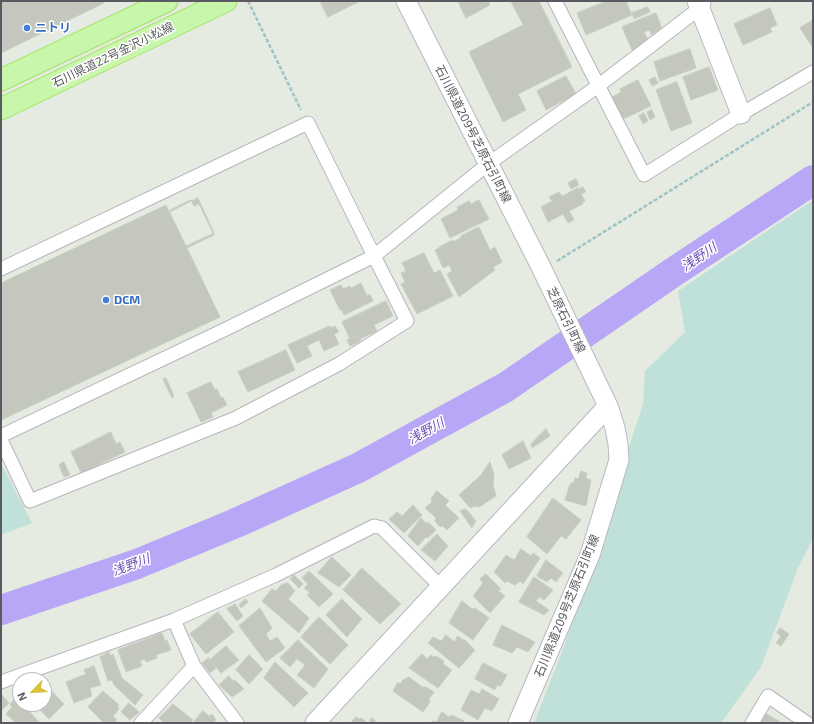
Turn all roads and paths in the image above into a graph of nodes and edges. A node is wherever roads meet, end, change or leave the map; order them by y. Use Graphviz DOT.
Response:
graph roads {
  1 [pos="167,1"];
  2 [pos="226,1"];
  3 [pos="248,1"];
  4 [pos="406,1"];
  5 [pos="555,1"];
  6 [pos="701,3"];
  7 [pos="813,72"];
  8 [pos="1,80"];
  9 [pos="598,86"];
  10 [pos="813,102"];
  11 [pos="1,109"];
  12 [pos="741,114"];
  13 [pos="308,123"];
  14 [pos="488,164"];
  15 [pos="374,256"];
  16 [pos="546,266"];
  17 [pos="1,269"];
  18 [pos="592,374"];
  19 [pos="608,406"];
  20 [pos="1,436"];
  21 [pos="1,440"];
  22 [pos="441,587"];
  23 [pos="174,620"];
  24 [pos="194,666"];
  25 [pos="1,682"];
  26 [pos="141,723"];
  27 [pos="237,723"];
  28 [pos="316,723"];
  29 [pos="518,723"];
  30 [pos="752,723"];
  31 [pos="807,723"];
  1 -- 8 [label="main road"];
  2 -- 11 [label="main road, 石川県道22号金沢小松線"];
  3 -- 13 [label="path"];
  4 -- 14 [label="main road, 石川県道209号芝原石引町線"];
  5 -- 9 [label="street"];
  6 -- 9 [label="street"];
  6 -- 12 [label="main road"];
  7 -- 12 [label="street"];
  9 -- 12 [label="street"];
  9 -- 14 [label="street"];
  10 -- 16 [label="path"];
  13 -- 15 [label="street"];
  13 -- 17 [label="street"];
  14 -- 15 [label="street"];
  14 -- 16 [label="main road, 石川県道209号芝原石引町線"];
  15 -- 20 [label="street"];
  15 -- 21 [label="street"];
  16 -- 18 [label="main road, 芝原石引町線"];
  18 -- 19 [label="main road, 石川県道209号芝原石引町線"];
  19 -- 22 [label="main road"];
  19 -- 29 [label="main road, 石川県道209号芝原石引町線"];
  22 -- 23 [label="street"];
  22 -- 28 [label="main road"];
  23 -- 24 [label="street"];
  23 -- 25 [label="street"];
  24 -- 26 [label="street"];
  24 -- 27 [label="street"];
  30 -- 31 [label="street"];
}
